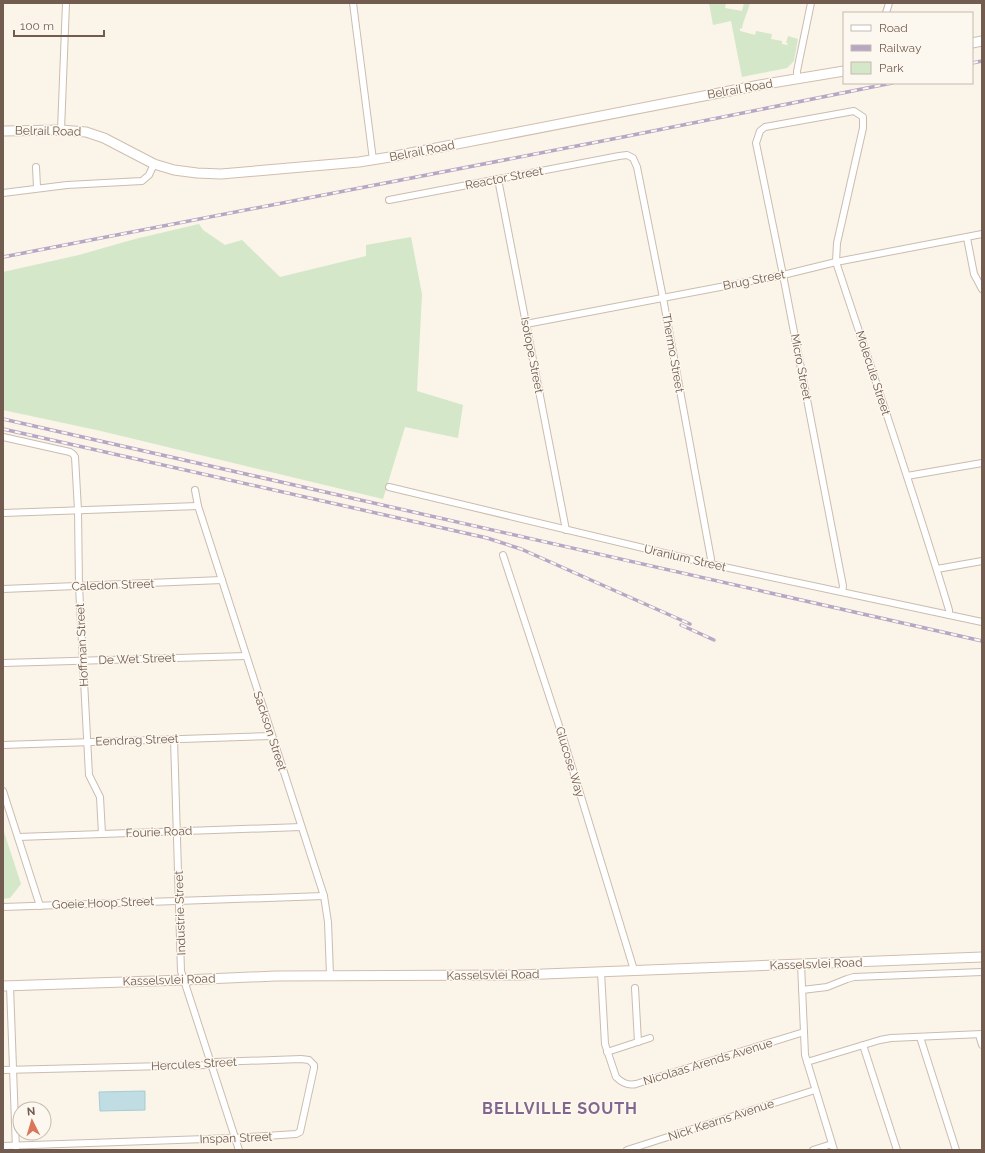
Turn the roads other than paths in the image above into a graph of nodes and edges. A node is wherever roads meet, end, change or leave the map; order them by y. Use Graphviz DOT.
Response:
graph roads {
  1 [pos="66,3"];
  2 [pos="352,3"];
  3 [pos="811,3"];
  4 [pos="843,71"];
  5 [pos="798,79"];
  6 [pos="863,128"];
  7 [pos="61,130"];
  8 [pos="3,131"];
  9 [pos="620,156"];
  10 [pos="373,160"];
  11 [pos="154,164"];
  12 [pos="36,167"];
  13 [pos="498,179"];
  14 [pos="37,187"];
  15 [pos="3,192"];
  16 [pos="389,200"];
  17 [pos="982,234"];
  18 [pos="967,238"];
  19 [pos="836,262"];
  20 [pos="783,274"];
  21 [pos="982,289"];
  22 [pos="663,298"];
  23 [pos="526,324"];
  24 [pos="3,437"];
  25 [pos="982,463"];
  26 [pos="907,476"];
  27 [pos="389,487"];
  28 [pos="195,490"];
  29 [pos="198,506"];
  30 [pos="78,510"];
  31 [pos="3,513"];
  32 [pos="566,530"];
  33 [pos="503,555"];
  34 [pos="982,561"];
  35 [pos="710,564"];
  36 [pos="937,568"];
  37 [pos="222,580"];
  38 [pos="79,586"];
  39 [pos="3,589"];
  40 [pos="842,592"];
  41 [pos="949,615"];
  42 [pos="982,622"];
  43 [pos="246,656"];
  44 [pos="83,661"];
  45 [pos="3,664"];
  46 [pos="272,736"];
  47 [pos="174,739"];
  48 [pos="88,742"];
  49 [pos="3,745"];
  50 [pos="3,791"];
  51 [pos="300,827"];
  52 [pos="177,831"];
  53 [pos="102,834"];
  54 [pos="18,837"];
  55 [pos="324,896"];
  56 [pos="179,901"];
  57 [pos="40,906"];
  58 [pos="3,907"];
  59 [pos="982,958"];
  60 [pos="801,964"];
  61 [pos="634,970"];
  62 [pos="601,972"];
  63 [pos="982,972"];
  64 [pos="330,975"];
  65 [pos="184,980"];
  66 [pos="6,986"];
  67 [pos="635,988"];
  68 [pos="802,990"];
  69 [pos="804,1032"];
  70 [pos="980,1035"];
  71 [pos="920,1037"];
  72 [pos="650,1038"];
  73 [pos="638,1042"];
  74 [pos="863,1045"];
  75 [pos="982,1045"];
  76 [pos="607,1052"];
  77 [pos="807,1062"];
  78 [pos="211,1063"];
  79 [pos="3,1070"];
  80 [pos="13,1070"];
  81 [pos="815,1090"];
  82 [pos="300,1132"];
  83 [pos="235,1138"];
  84 [pos="3,1146"];
  85 [pos="833,1147"];
  86 [pos="16,1148"];
  87 [pos="239,1150"];
  88 [pos="627,1150"];
  89 [pos="813,1150"];
  90 [pos="897,1150"];
  91 [pos="956,1150"];
  1 -- 7 [label="street"];
  2 -- 10 [label="street"];
  3 -- 5 [label="street"];
  4 -- 5 [label="street, Belrail Road"];
  5 -- 10 [label="street, Belrail Road"];
  6 -- 19 [label="street, Molecule Street"];
  6 -- 20 [label="street, Micro Street"];
  7 -- 8 [label="street, Belrail Road"];
  7 -- 11 [label="street, Belrail Road"];
  9 -- 13 [label="street, Reactor Street"];
  9 -- 22 [label="street, Thermo Street"];
  10 -- 11 [label="street, Belrail Road"];
  11 -- 14 [label="street"];
  12 -- 14 [label="street"];
  13 -- 16 [label="street, Reactor Street"];
  13 -- 23 [label="street, Isotope Street"];
  14 -- 15 [label="street"];
  17 -- 18 [label="street, Brug Street"];
  18 -- 19 [label="street, Brug Street"];
  18 -- 21 [label="street"];
  19 -- 20 [label="street, Brug Street"];
  19 -- 26 [label="street, Molecule Street"];
  20 -- 22 [label="street, Brug Street"];
  20 -- 40 [label="street, Micro Street"];
  22 -- 23 [label="street, Brug Street"];
  22 -- 35 [label="street, Thermo Street"];
  23 -- 32 [label="street, Isotope Street"];
  24 -- 30 [label="street, Hoffman Street"];
  25 -- 26 [label="street"];
  26 -- 36 [label="street, Molecule Street"];
  27 -- 32 [label="street, Uranium Street"];
  28 -- 29 [label="street, Sackson Street"];
  29 -- 30 [label="street"];
  29 -- 37 [label="street, Sackson Street"];
  30 -- 31 [label="street"];
  30 -- 38 [label="street, Hoffman Street"];
  32 -- 35 [label="street, Uranium Street"];
  33 -- 61 [label="street, Glucose Way"];
  34 -- 36 [label="street"];
  35 -- 40 [label="street, Uranium Street"];
  36 -- 41 [label="street, Molecule Street"];
  37 -- 38 [label="street, Caledon Street"];
  37 -- 43 [label="street, Sackson Street"];
  38 -- 39 [label="street, Caledon Street"];
  38 -- 44 [label="street, Hoffman Street"];
  40 -- 41 [label="street, Uranium Street"];
  41 -- 42 [label="street, Uranium Street"];
  43 -- 44 [label="street, De Wet Street"];
  43 -- 46 [label="street, Sackson Street"];
  44 -- 45 [label="street, De Wet Street"];
  44 -- 48 [label="street, Hoffman Street"];
  46 -- 47 [label="street, Eendrag Street"];
  46 -- 51 [label="street, Sackson Street"];
  47 -- 48 [label="street, Eendrag Street"];
  47 -- 52 [label="street, Industrie Street"];
  48 -- 49 [label="street, Eendrag Street"];
  48 -- 53 [label="street, Hoffman Street"];
  50 -- 54 [label="street"];
  51 -- 52 [label="street, Fourie Road"];
  51 -- 55 [label="street, Sackson Street"];
  52 -- 53 [label="street, Fourie Road"];
  52 -- 56 [label="street, Industrie Street"];
  53 -- 54 [label="street, Fourie Road"];
  54 -- 57 [label="street"];
  55 -- 56 [label="street, Goeie Hoop Street"];
  55 -- 64 [label="street, Sackson Street"];
  56 -- 57 [label="street, Goeie Hoop Street"];
  56 -- 65 [label="street, Industrie Street"];
  57 -- 58 [label="street, Goeie Hoop Street"];
  59 -- 60 [label="street, Kasselsvlei Road"];
  60 -- 61 [label="street, Kasselsvlei Road"];
  60 -- 68 [label="street"];
  61 -- 62 [label="street, Kasselsvlei Road"];
  62 -- 64 [label="street, Kasselsvlei Road"];
  62 -- 76 [label="street, Nicolaas Arends Avenue"];
  63 -- 68 [label="street"];
  64 -- 65 [label="street, Kasselsvlei Road"];
  65 -- 66 [label="street, Kasselsvlei Road"];
  65 -- 78 [label="street, Industrie Street"];
  66 -- 80 [label="street"];
  67 -- 73 [label="street"];
  68 -- 69 [label="street"];
  69 -- 76 [label="street, Nicolaas Arends Avenue"];
  69 -- 77 [label="street"];
  70 -- 71 [label="street"];
  70 -- 75 [label="street"];
  71 -- 74 [label="street"];
  71 -- 91 [label="street"];
  72 -- 73 [label="street"];
  73 -- 76 [label="street"];
  74 -- 77 [label="street"];
  74 -- 90 [label="street"];
  77 -- 81 [label="street"];
  78 -- 80 [label="street, Hercules Street"];
  78 -- 82 [label="street, Hercules Street"];
  78 -- 83 [label="street, Industrie Street"];
  79 -- 80 [label="street, Hercules Street"];
  80 -- 86 [label="street"];
  81 -- 85 [label="street"];
  81 -- 88 [label="street, Nick Kearns Avenue"];
  82 -- 83 [label="street, Inspan Street"];
  83 -- 86 [label="street, Inspan Street"];
  83 -- 87 [label="street, Industrie Street"];
  84 -- 86 [label="street, Inspan Street"];
  85 -- 89 [label="street"];
}
